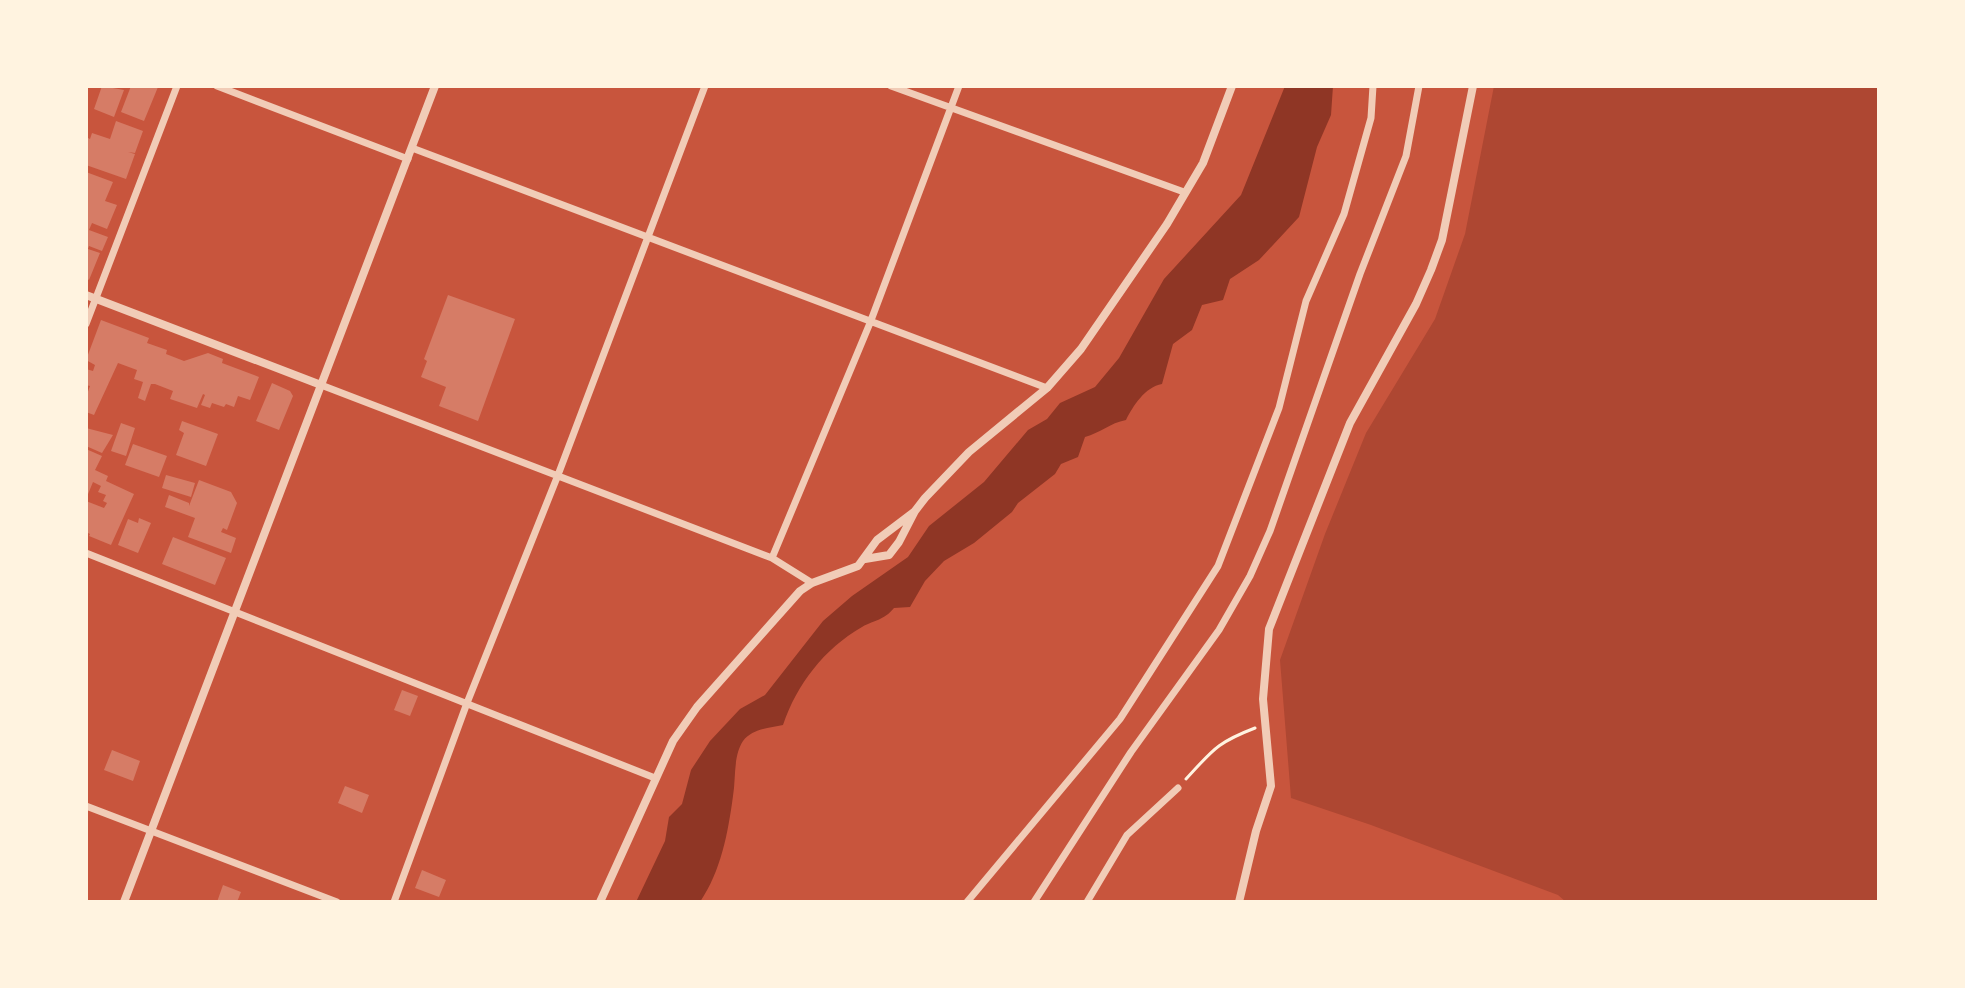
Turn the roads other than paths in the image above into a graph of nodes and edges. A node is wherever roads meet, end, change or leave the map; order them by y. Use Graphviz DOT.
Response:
graph roads {
  1 [pos="177,86"];
  2 [pos="217,86"];
  3 [pos="435,86"];
  4 [pos="705,86"];
  5 [pos="891,86"];
  6 [pos="959,86"];
  7 [pos="1232,86"];
  8 [pos="1373,86"];
  9 [pos="1419,86"];
  10 [pos="1473,86"];
  11 [pos="950,109"];
  12 [pos="412,148"];
  13 [pos="408,159"];
  14 [pos="1184,192"];
  15 [pos="647,237"];
  16 [pos="86,295"];
  17 [pos="96,299"];
  18 [pos="870,323"];
  19 [pos="86,324"];
  20 [pos="321,385"];
  21 [pos="1047,388"];
  22 [pos="558,475"];
  23 [pos="915,511"];
  24 [pos="86,553"];
  25 [pos="772,558"];
  26 [pos="865,559"];
  27 [pos="812,583"];
  28 [pos="235,611"];
  29 [pos="467,703"];
  30 [pos="655,778"];
  31 [pos="1178,788"];
  32 [pos="86,806"];
  33 [pos="152,831"];
  34 [pos="124,902"];
  35 [pos="337,902"];
  36 [pos="394,902"];
  37 [pos="600,902"];
  38 [pos="967,902"];
  39 [pos="1034,902"];
  40 [pos="1087,902"];
  41 [pos="1239,902"];
  1 -- 17 [label="street"];
  2 -- 13 [label="street"];
  3 -- 12 [label="street"];
  4 -- 15 [label="street"];
  5 -- 11 [label="street"];
  6 -- 11 [label="street"];
  7 -- 14 [label="street"];
  8 -- 38 [label="street"];
  9 -- 39 [label="street"];
  10 -- 41 [label="street"];
  11 -- 14 [label="street"];
  11 -- 18 [label="street"];
  12 -- 13 [label="street"];
  12 -- 15 [label="street"];
  13 -- 20 [label="street"];
  14 -- 21 [label="street"];
  15 -- 18 [label="street"];
  15 -- 22 [label="street"];
  16 -- 17 [label="street"];
  17 -- 19 [label="street"];
  17 -- 20 [label="street"];
  18 -- 21 [label="street"];
  18 -- 25 [label="street"];
  20 -- 22 [label="street"];
  20 -- 28 [label="street"];
  21 -- 23 [label="street"];
  22 -- 25 [label="street"];
  22 -- 29 [label="street"];
  23 -- 26 [label="street"];
  23 -- 26 [label="street"];
  24 -- 28 [label="street"];
  25 -- 27 [label="street"];
  26 -- 27 [label="street"];
  27 -- 30 [label="street"];
  28 -- 29 [label="street"];
  28 -- 33 [label="street"];
  29 -- 30 [label="street"];
  29 -- 36 [label="street"];
  30 -- 37 [label="street"];
  31 -- 40 [label="street"];
  32 -- 33 [label="street"];
  33 -- 34 [label="street"];
  33 -- 35 [label="street"];
}
